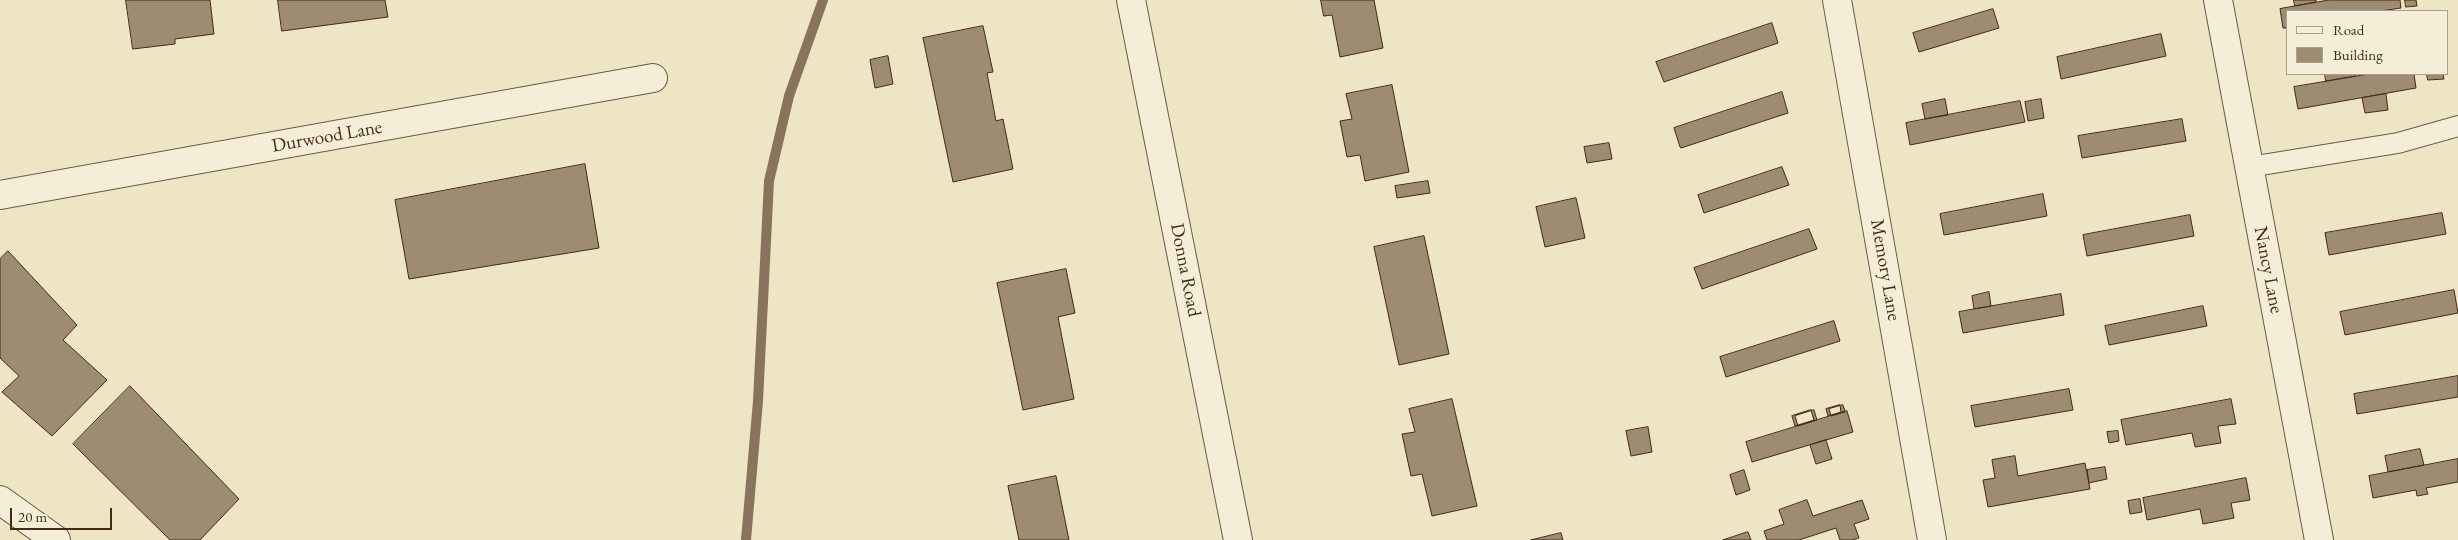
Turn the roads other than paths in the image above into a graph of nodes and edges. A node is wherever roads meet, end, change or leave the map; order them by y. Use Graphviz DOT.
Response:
graph roads {
  1 [pos="1131,0"];
  2 [pos="1837,0"];
  3 [pos="2218,0"];
  4 [pos="653,78"];
  5 [pos="2458,126"];
  6 [pos="2249,166"];
  7 [pos="0,195"];
  8 [pos="0,500"];
  9 [pos="56,540"];
  10 [pos="1238,540"];
  11 [pos="1932,540"];
  12 [pos="2319,540"];
  1 -- 10 [label="street, Donna Road"];
  2 -- 11 [label="street, Memory Lane"];
  3 -- 6 [label="street, Nancy Lane"];
  4 -- 7 [label="street, Durwood Lane"];
  5 -- 6 [label="lane"];
  6 -- 12 [label="street, Nancy Lane"];
  8 -- 9 [label="street"];
}
